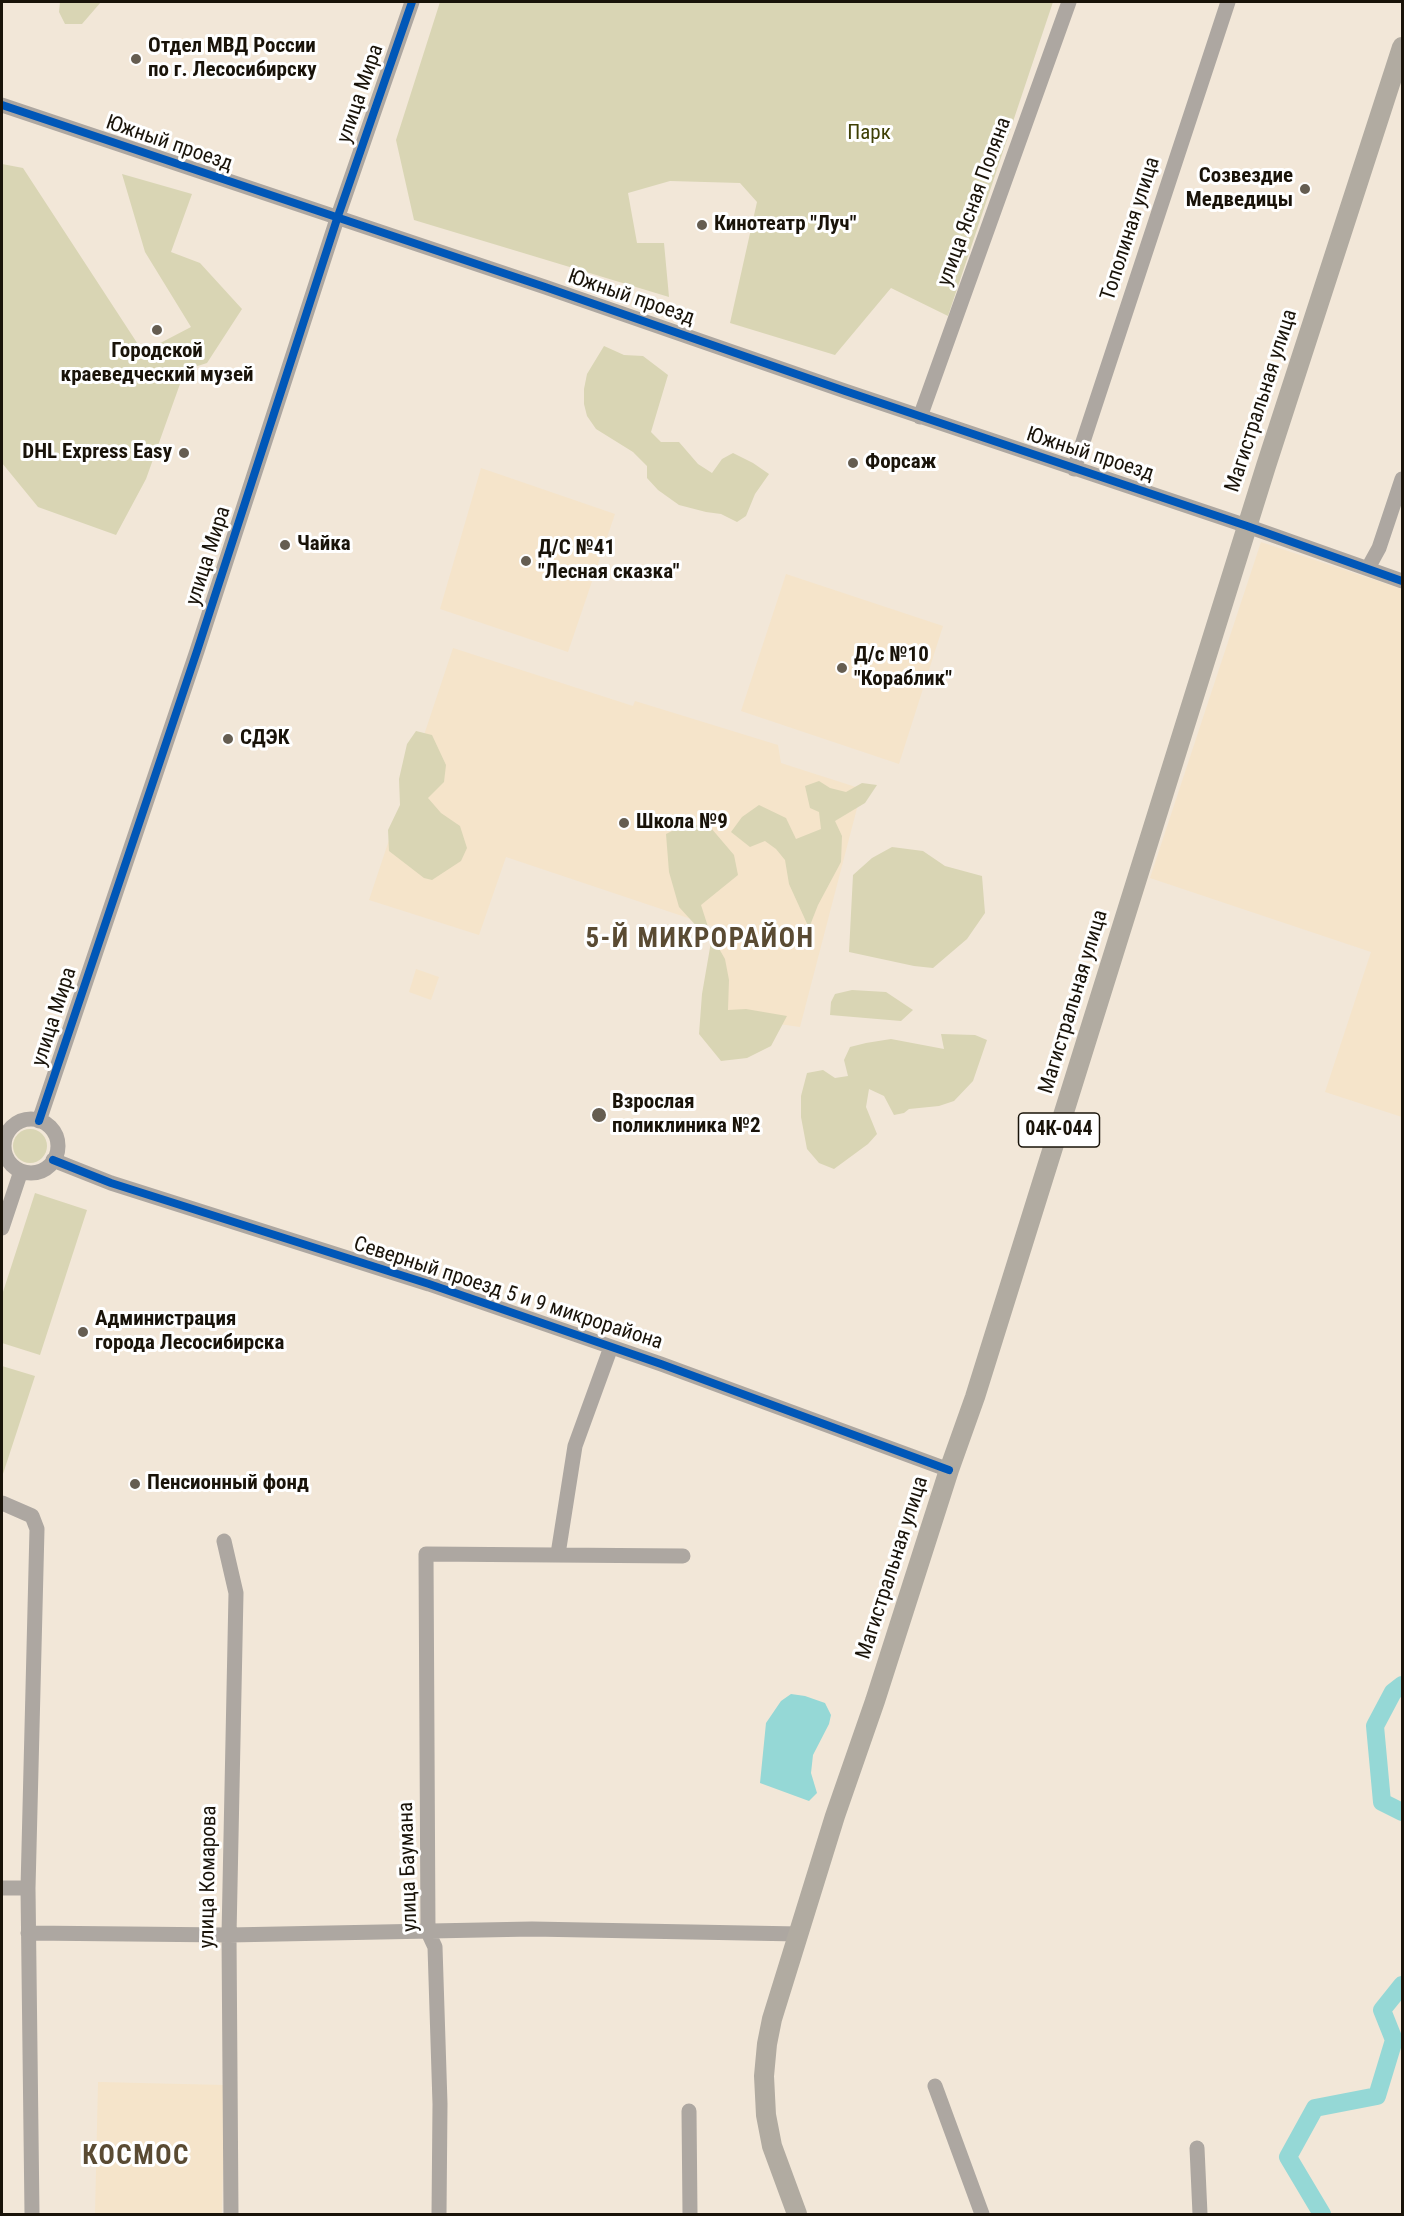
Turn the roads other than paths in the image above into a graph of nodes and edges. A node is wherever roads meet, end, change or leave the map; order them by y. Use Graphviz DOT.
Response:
graph roads {
  1 [pos="412,2"];
  2 [pos="1069,2"];
  3 [pos="1228,2"];
  4 [pos="1402,47"];
  5 [pos="2,105"];
  6 [pos="337,219"];
  7 [pos="920,417"];
  8 [pos="1074,469"];
  9 [pos="1402,480"];
  10 [pos="1247,526"];
  11 [pos="1368,568"];
  12 [pos="1402,581"];
  13 [pos="39,1121"];
  14 [pos="3,1143"];
  15 [pos="53,1160"];
  16 [pos="21,1171"];
  17 [pos="2,1228"];
  18 [pos="611,1347"];
  19 [pos="949,1470"];
  20 [pos="2,1503"];
  21 [pos="224,1541"];
  22 [pos="558,1554"];
  23 [pos="683,1556"];
  24 [pos="2,1888"];
  25 [pos="28,1888"];
  26 [pos="428,1932"];
  27 [pos="28,1933"];
  28 [pos="799,1934"];
  29 [pos="229,1935"];
  30 [pos="935,2086"];
  31 [pos="689,2111"];
  32 [pos="1197,2148"];
  33 [pos="32,2214"];
  34 [pos="231,2214"];
  35 [pos="438,2214"];
  36 [pos="690,2214"];
  37 [pos="797,2214"];
  38 [pos="982,2214"];
  39 [pos="1200,2214"];
  1 -- 6 [label="street, улица Мира"];
  2 -- 7 [label="street, улица Ясная Поляна"];
  3 -- 8 [label="street, Тополиная улица"];
  4 -- 10 [label="main road, Магистральная улица / 04К-044"];
  5 -- 6 [label="street, Южный проезд"];
  6 -- 7 [label="street, Южный проезд"];
  6 -- 13 [label="street, улица Мира"];
  7 -- 8 [label="street, Южный проезд"];
  8 -- 10 [label="street, Южный проезд"];
  9 -- 11 [label="street"];
  10 -- 11 [label="street, Южный проезд"];
  10 -- 19 [label="main road, Магистральная улица / 04К-044"];
  11 -- 12 [label="street, Южный проезд"];
  13 -- 14 [label="street"];
  13 -- 15 [label="street"];
  14 -- 16 [label="street"];
  15 -- 16 [label="street"];
  15 -- 18 [label="street, Северный проезд 5 и 9 микрорайона"];
  16 -- 17 [label="street"];
  18 -- 19 [label="street, Северный проезд 5 и 9 микрорайона"];
  18 -- 22 [label="street"];
  19 -- 28 [label="main road, Магистральная улица / 04К-044"];
  20 -- 25 [label="street"];
  21 -- 29 [label="street, улица Комарова"];
  22 -- 23 [label="street"];
  22 -- 26 [label="street, улица Баумана"];
  24 -- 25 [label="street"];
  25 -- 27 [label="street"];
  26 -- 28 [label="street"];
  26 -- 29 [label="street"];
  26 -- 35 [label="street, улица Баумана"];
  27 -- 29 [label="street"];
  27 -- 33 [label="street"];
  28 -- 37 [label="main road, Магистральная улица / 04К-044"];
  29 -- 34 [label="street, улица Комарова"];
  30 -- 38 [label="street"];
  31 -- 36 [label="street"];
  32 -- 39 [label="street"];
}
